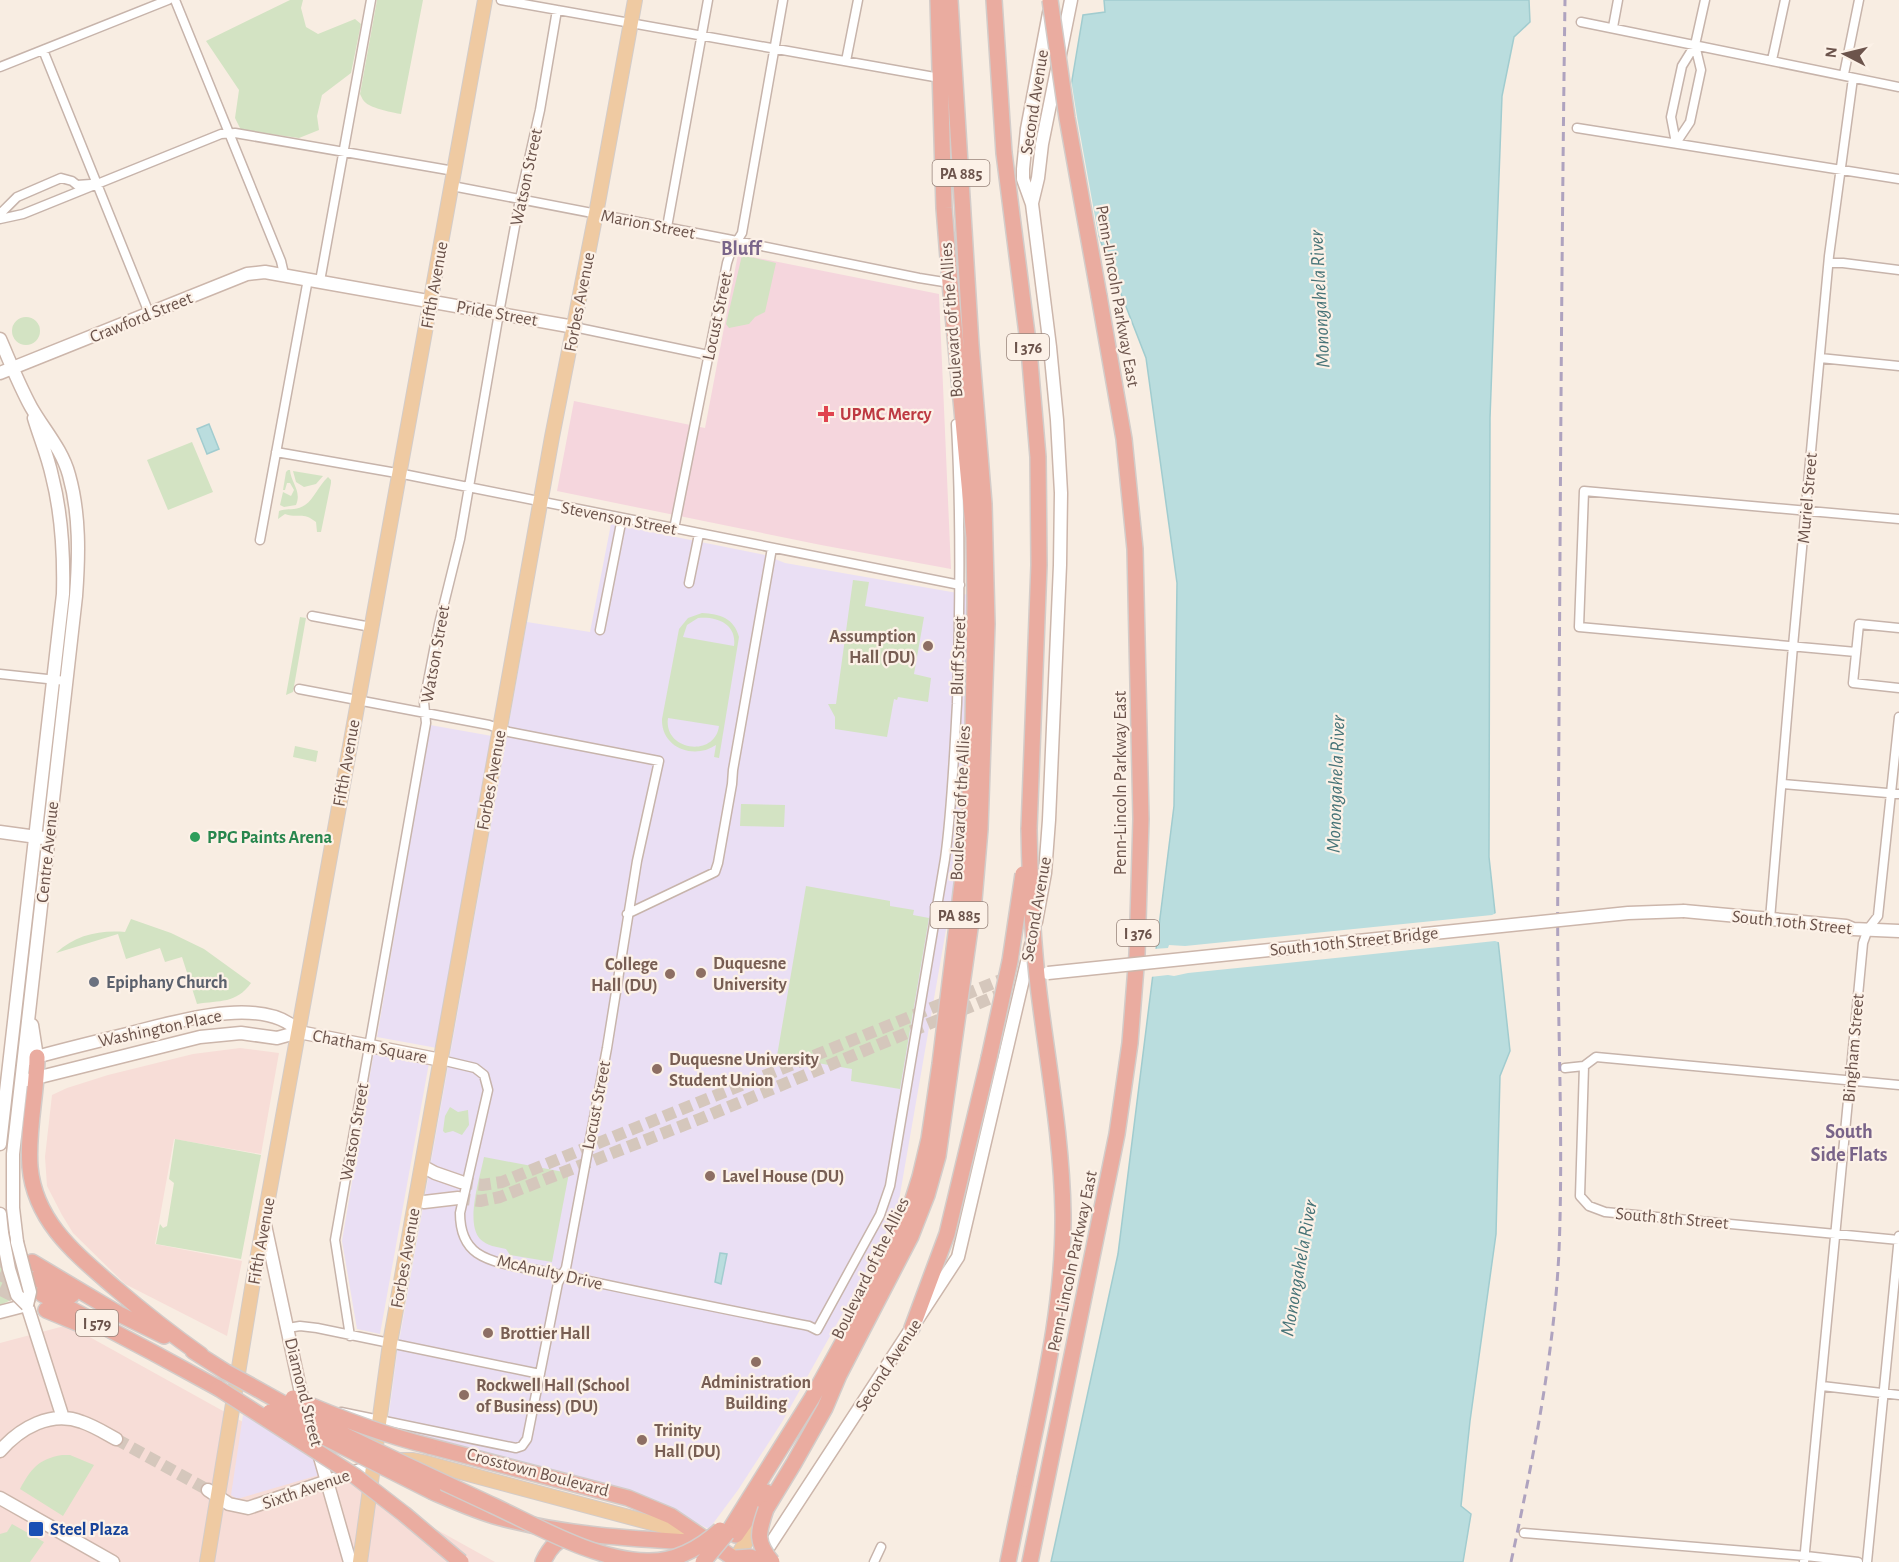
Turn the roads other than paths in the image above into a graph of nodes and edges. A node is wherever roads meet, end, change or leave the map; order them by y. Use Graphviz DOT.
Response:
graph roads {
  1 [pos="168,0"];
  2 [pos="175,0"];
  3 [pos="371,0"];
  4 [pos="485,0"];
  5 [pos="501,0"];
  6 [pos="634,0"];
  7 [pos="708,0"];
  8 [pos="783,0"];
  9 [pos="858,0"];
  10 [pos="938,0"];
  11 [pos="951,0"];
  12 [pos="994,0"];
  13 [pos="1051,0"];
  14 [pos="1071,0"];
  15 [pos="1618,0"];
  16 [pos="1705,0"];
  17 [pos="1785,0"];
  18 [pos="1858,0"];
  19 [pos="557,10"];
  20 [pos="1581,21"];
  21 [pos="630,23"];
  22 [pos="1613,27"];
  23 [pos="701,36"];
  24 [pos="1695,45"];
  25 [pos="775,48"];
  26 [pos="43,50"];
  27 [pos="1772,60"];
  28 [pos="846,61"];
  29 [pos="0,67"];
  30 [pos="1848,76"];
  31 [pos="940,78"];
  32 [pos="1899,87"];
  33 [pos="1577,128"];
  34 [pos="228,133"];
  35 [pos="1676,143"];
  36 [pos="344,152"];
  37 [pos="1839,169"];
  38 [pos="454,171"];
  39 [pos="65,178"];
  40 [pos="1899,179"];
  41 [pos="98,184"];
  42 [pos="452,186"];
  43 [pos="71,195"];
  44 [pos="520,200"];
  45 [pos="11,201"];
  46 [pos="1032,204"];
  47 [pos="0,214"];
  48 [pos="596,214"];
  49 [pos="18,216"];
  50 [pos="0,219"];
  51 [pos="667,227"];
  52 [pos="736,241"];
  53 [pos="1829,263"];
  54 [pos="1899,270"];
  55 [pos="284,274"];
  56 [pos="314,280"];
  57 [pos="950,283"];
  58 [pos="431,302"];
  59 [pos="149,313"];
  60 [pos="499,314"];
  61 [pos="574,327"];
  62 [pos="0,339"];
  63 [pos="708,355"];
  64 [pos="1820,358"];
  65 [pos="1899,366"];
  66 [pos="12,368"];
  67 [pos="0,373"];
  68 [pos="276,452"];
  69 [pos="400,473"];
  70 [pos="469,488"];
  71 [pos="540,502"];
  72 [pos="1806,512"];
  73 [pos="622,518"];
  74 [pos="1899,519"];
  75 [pos="674,529"];
  76 [pos="699,534"];
  77 [pos="260,540"];
  78 [pos="772,548"];
  79 [pos="689,583"];
  80 [pos="960,585"];
  81 [pos="312,616"];
  82 [pos="371,627"];
  83 [pos="1899,628"];
  84 [pos="600,630"];
  85 [pos="1793,646"];
  86 [pos="1856,652"];
  87 [pos="0,674"];
  88 [pos="60,680"];
  89 [pos="299,688"];
  90 [pos="1899,688"];
  91 [pos="358,699"];
  92 [pos="425,713"];
  93 [pos="1899,717"];
  94 [pos="500,729"];
  95 [pos="1783,784"];
  96 [pos="1895,794"];
  97 [pos="1029,829"];
  98 [pos="0,832"];
  99 [pos="42,838"];
  100 [pos="1684,911"];
  101 [pos="627,914"];
  102 [pos="1770,919"];
  103 [pos="1868,929"];
  104 [pos="1899,931"];
  105 [pos="1024,978"];
  106 [pos="1001,980"];
  107 [pos="996,996"];
  108 [pos="299,1032"];
  109 [pos="370,1046"];
  110 [pos="30,1059"];
  111 [pos="441,1060"];
  112 [pos="4,1065"];
  113 [pos="1584,1066"];
  114 [pos="1565,1068"];
  115 [pos="37,1078"];
  116 [pos="21,1081"];
  117 [pos="1850,1081"];
  118 [pos="1899,1084"];
  119 [pos="3,1086"];
  120 [pos="0,1144"];
  121 [pos="422,1166"];
  122 [pos="461,1182"];
  123 [pos="458,1198"];
  124 [pos="416,1200"];
  125 [pos="0,1214"];
  126 [pos="264,1221"];
  127 [pos="1836,1234"];
  128 [pos="1899,1238"];
  129 [pos="32,1262"];
  130 [pos="562,1275"];
  131 [pos="36,1279"];
  132 [pos="42,1294"];
  133 [pos="26,1308"];
  134 [pos="46,1310"];
  135 [pos="0,1312"];
  136 [pos="119,1314"];
  137 [pos="288,1328"];
  138 [pos="912,1328"];
  139 [pos="817,1330"];
  140 [pos="351,1335"];
  141 [pos="390,1343"];
  142 [pos="152,1352"];
  143 [pos="201,1355"];
  144 [pos="224,1371"];
  145 [pos="540,1374"];
  146 [pos="839,1375"];
  147 [pos="213,1386"];
  148 [pos="1822,1386"];
  149 [pos="1883,1394"];
  150 [pos="1899,1395"];
  151 [pos="303,1404"];
  152 [pos="63,1418"];
  153 [pos="380,1419"];
  154 [pos="116,1439"];
  155 [pos="0,1451"];
  156 [pos="372,1466"];
  157 [pos="328,1482"];
  158 [pos="213,1493"];
  159 [pos="0,1498"];
  160 [pos="766,1509"];
  161 [pos="694,1531"];
  162 [pos="728,1532"];
  163 [pos="562,1533"];
  164 [pos="1524,1533"];
  165 [pos="709,1543"];
  166 [pos="880,1547"];
  167 [pos="768,1558"];
  168 [pos="1805,1559"];
  169 [pos="737,1560"];
  170 [pos="113,1562"];
  171 [pos="207,1562"];
  172 [pos="350,1562"];
  173 [pos="360,1562"];
  174 [pos="461,1562"];
  175 [pos="543,1562"];
  176 [pos="703,1562"];
  177 [pos="716,1562"];
  178 [pos="874,1562"];
  179 [pos="1008,1562"];
  180 [pos="1030,1562"];
  181 [pos="1858,1562"];
  182 [pos="1867,1562"];
  1 -- 26 [label="street"];
  2 -- 34 [label="street"];
  3 -- 36 [label="street"];
  4 -- 38 [label="main road, Fifth Avenue"];
  5 -- 19 [label="street"];
  6 -- 21 [label="main road, Forbes Avenue"];
  7 -- 23 [label="street"];
  8 -- 25 [label="street, Locust Street"];
  9 -- 28 [label="street"];
  10 -- 31 [label="highway, Boulevard of the Allies / PA 885"];
  11 -- 146 [label="highway, Boulevard of the Allies / PA 885"];
  12 -- 97 [label="highway, Penn-Lincoln Parkway East / I 376"];
  13 -- 46 [label="main road, Second Avenue"];
  13 -- 180 [label="highway, Penn-Lincoln Parkway East / I 376, bridge"];
  14 -- 46 [label="main road, Second Avenue"];
  15 -- 22 [label="street"];
  16 -- 24 [label="street"];
  17 -- 27 [label="street"];
  18 -- 30 [label="street, Muriel Street"];
  19 -- 21 [label="street"];
  19 -- 44 [label="street, Watson Street"];
  20 -- 22 [label="street"];
  21 -- 23 [label="street"];
  21 -- 48 [label="main road, Forbes Avenue"];
  22 -- 24 [label="street"];
  23 -- 25 [label="street"];
  23 -- 51 [label="street"];
  24 -- 27 [label="street"];
  24 -- 35 [label="street"];
  24 -- 35 [label="street"];
  25 -- 28 [label="street"];
  25 -- 52 [label="street, Locust Street"];
  26 -- 29 [label="street"];
  26 -- 41 [label="street"];
  27 -- 30 [label="street"];
  28 -- 31 [label="street"];
  30 -- 32 [label="street"];
  30 -- 37 [label="street, Muriel Street"];
  31 -- 57 [label="highway, Boulevard of the Allies / PA 885"];
  33 -- 35 [label="street"];
  34 -- 36 [label="street"];
  34 -- 41 [label="street"];
  34 -- 55 [label="street"];
  35 -- 37 [label="street"];
  36 -- 38 [label="street"];
  36 -- 56 [label="street"];
  37 -- 40 [label="street"];
  37 -- 53 [label="street, Muriel Street"];
  38 -- 42 [label="main road, Fifth Avenue"];
  39 -- 41 [label="street"];
  39 -- 43 [label="street"];
  39 -- 45 [label="street"];
  41 -- 43 [label="street"];
  41 -- 59 [label="street"];
  42 -- 44 [label="street, Marion Street"];
  42 -- 58 [label="main road, Fifth Avenue"];
  43 -- 49 [label="street"];
  44 -- 48 [label="street, Marion Street"];
  44 -- 60 [label="street, Watson Street"];
  45 -- 47 [label="street"];
  45 -- 49 [label="street"];
  46 -- 105 [label="main road, Second Avenue"];
  48 -- 51 [label="street, Marion Street"];
  48 -- 61 [label="main road, Forbes Avenue"];
  49 -- 50 [label="street"];
  51 -- 52 [label="street, Marion Street"];
  52 -- 57 [label="street, Marion Street"];
  52 -- 63 [label="street, Locust Street"];
  53 -- 54 [label="street"];
  53 -- 64 [label="street, Muriel Street"];
  55 -- 56 [label="main road, Pride Street"];
  55 -- 59 [label="main road, Crawford Street"];
  56 -- 58 [label="main road, Pride Street"];
  56 -- 68 [label="street"];
  57 -- 80 [label="street, Bluff Street"];
  57 -- 162 [label="highway, Boulevard of the Allies / PA 885"];
  58 -- 60 [label="main road, Pride Street"];
  58 -- 69 [label="main road, Fifth Avenue"];
  59 -- 66 [label="main road, Crawford Street"];
  60 -- 61 [label="main road, Pride Street"];
  60 -- 70 [label="street, Watson Street"];
  61 -- 63 [label="street, Pride Street"];
  61 -- 71 [label="main road, Forbes Avenue"];
  62 -- 66 [label="main road, Centre Avenue"];
  63 -- 75 [label="street, Locust Street"];
  64 -- 65 [label="street"];
  64 -- 72 [label="street, Muriel Street"];
  66 -- 67 [label="main road, Crawford Street"];
  66 -- 88 [label="main road, Centre Avenue"];
  68 -- 69 [label="street, Stevenson Street"];
  68 -- 77 [label="street"];
  69 -- 70 [label="street, Stevenson Street"];
  69 -- 82 [label="main road, Fifth Avenue"];
  70 -- 71 [label="street, Stevenson Street"];
  70 -- 92 [label="street, Watson Street"];
  71 -- 73 [label="street, Stevenson Street"];
  71 -- 94 [label="main road, Forbes Avenue"];
  72 -- 74 [label="street"];
  72 -- 85 [label="street, Muriel Street"];
  72 -- 85 [label="street"];
  73 -- 75 [label="street, Stevenson Street"];
  73 -- 84 [label="street"];
  75 -- 76 [label="street, Stevenson Street"];
  76 -- 78 [label="street, Stevenson Street"];
  76 -- 79 [label="street"];
  78 -- 80 [label="street, Stevenson Street"];
  78 -- 101 [label="street"];
  80 -- 139 [label="street, Bluff Street"];
  81 -- 82 [label="street"];
  82 -- 91 [label="main road, Fifth Avenue"];
  83 -- 86 [label="street"];
  85 -- 86 [label="street"];
  85 -- 95 [label="street, Muriel Street"];
  86 -- 90 [label="street"];
  87 -- 88 [label="street"];
  88 -- 99 [label="main road, Centre Avenue"];
  89 -- 91 [label="street"];
  91 -- 92 [label="street"];
  91 -- 108 [label="main road, Fifth Avenue"];
  92 -- 94 [label="street"];
  92 -- 109 [label="street, Watson Street"];
  93 -- 96 [label="street, Bingham Street"];
  94 -- 101 [label="street, Locust Street"];
  94 -- 111 [label="main road, Forbes Avenue"];
  95 -- 96 [label="street"];
  95 -- 102 [label="street, Muriel Street"];
  96 -- 103 [label="street, Bingham Street"];
  97 -- 138 [label="highway, bridge"];
  97 -- 179 [label="highway, Penn-Lincoln Parkway East / I 376, bridge"];
  98 -- 99 [label="main road"];
  99 -- 110 [label="main road, Centre Avenue"];
  99 -- 112 [label="main road, Centre Avenue"];
  100 -- 102 [label="main road, South 10th Street"];
  100 -- 105 [label="main road, South 10th Street Bridge, bridge"];
  101 -- 130 [label="street, Locust Street"];
  102 -- 103 [label="main road, South 10th Street"];
  103 -- 104 [label="main road, South 10th Street"];
  103 -- 117 [label="street, Bingham Street"];
  105 -- 106 [label="main road"];
  105 -- 107 [label="main road"];
  105 -- 138 [label="main road, Second Avenue"];
  108 -- 109 [label="main road, Chatham Square"];
  108 -- 110 [label="main road, Washington Place"];
  108 -- 115 [label="main road, Washington Place"];
  108 -- 126 [label="main road, Fifth Avenue"];
  109 -- 111 [label="main road, Chatham Square"];
  109 -- 140 [label="street, Watson Street"];
  110 -- 112 [label="main road, Washington Place"];
  110 -- 115 [label="highway"];
  110 -- 116 [label="main road"];
  111 -- 121 [label="main road, Forbes Avenue"];
  111 -- 130 [label="street, McAnulty Drive"];
  112 -- 119 [label="main road, Centre Avenue"];
  113 -- 114 [label="street"];
  113 -- 117 [label="street"];
  113 -- 127 [label="street, South 8th Street"];
  115 -- 116 [label="main road, Washington Place"];
  115 -- 143 [label="highway"];
  116 -- 119 [label="main road, Washington Place"];
  116 -- 133 [label="main road, bridge"];
  117 -- 118 [label="street"];
  117 -- 127 [label="street, Bingham Street"];
  119 -- 120 [label="main road, Centre Avenue"];
  121 -- 122 [label="main road"];
  121 -- 124 [label="main road, Forbes Avenue"];
  123 -- 124 [label="main road"];
  124 -- 141 [label="main road, Forbes Avenue"];
  125 -- 133 [label="main road, bridge"];
  126 -- 137 [label="main road, Diamond Street"];
  126 -- 158 [label="main road, Fifth Avenue"];
  127 -- 128 [label="street, South 8th Street"];
  127 -- 148 [label="street, Bingham Street"];
  128 -- 149 [label="street"];
  129 -- 136 [label="highway, I 579"];
  130 -- 139 [label="street, McAnulty Drive"];
  130 -- 145 [label="street, Locust Street"];
  131 -- 136 [label="highway"];
  132 -- 142 [label="highway, I 579"];
  133 -- 135 [label="main road"];
  133 -- 152 [label="main road"];
  134 -- 142 [label="highway"];
  136 -- 143 [label="highway, I 579"];
  137 -- 140 [label="street"];
  137 -- 151 [label="main road, Diamond Street"];
  138 -- 167 [label="main road, Second Avenue"];
  140 -- 141 [label="street"];
  141 -- 145 [label="street"];
  141 -- 153 [label="main road, Forbes Avenue"];
  142 -- 147 [label="highway, I 579"];
  143 -- 144 [label="highway, I 579"];
  144 -- 161 [label="highway, bridge"];
  144 -- 162 [label="highway, bridge"];
  145 -- 153 [label="street, Locust Street"];
  146 -- 160 [label="highway, Boulevard of the Allies"];
  146 -- 162 [label="highway"];
  147 -- 163 [label="highway, bridge"];
  147 -- 174 [label="highway, bridge"];
  148 -- 149 [label="street"];
  148 -- 168 [label="street, Bingham Street"];
  149 -- 150 [label="street"];
  149 -- 182 [label="street"];
  151 -- 153 [label="street"];
  151 -- 157 [label="main road, Diamond Street"];
  152 -- 154 [label="main road"];
  152 -- 155 [label="main road"];
  153 -- 156 [label="main road, Forbes Avenue"];
  156 -- 157 [label="main road, Sixth Avenue"];
  156 -- 161 [label="main road, Crosstown Boulevard"];
  156 -- 173 [label="main road, Forbes Avenue"];
  157 -- 158 [label="main road, Sixth Avenue"];
  157 -- 172 [label="main road, Diamond Street"];
  158 -- 171 [label="main road, Fifth Avenue"];
  159 -- 170 [label="main road"];
  160 -- 167 [label="highway, bridge"];
  160 -- 169 [label="main road, Boulevard of the Allies, bridge"];
  161 -- 165 [label="highway"];
  162 -- 176 [label="highway, bridge"];
  162 -- 177 [label="highway"];
  163 -- 165 [label="highway"];
  163 -- 175 [label="highway"];
  164 -- 168 [label="street"];
  165 -- 169 [label="highway"];
  166 -- 178 [label="street"];
  167 -- 169 [label="highway, bridge"];
  168 -- 181 [label="street"];
}
